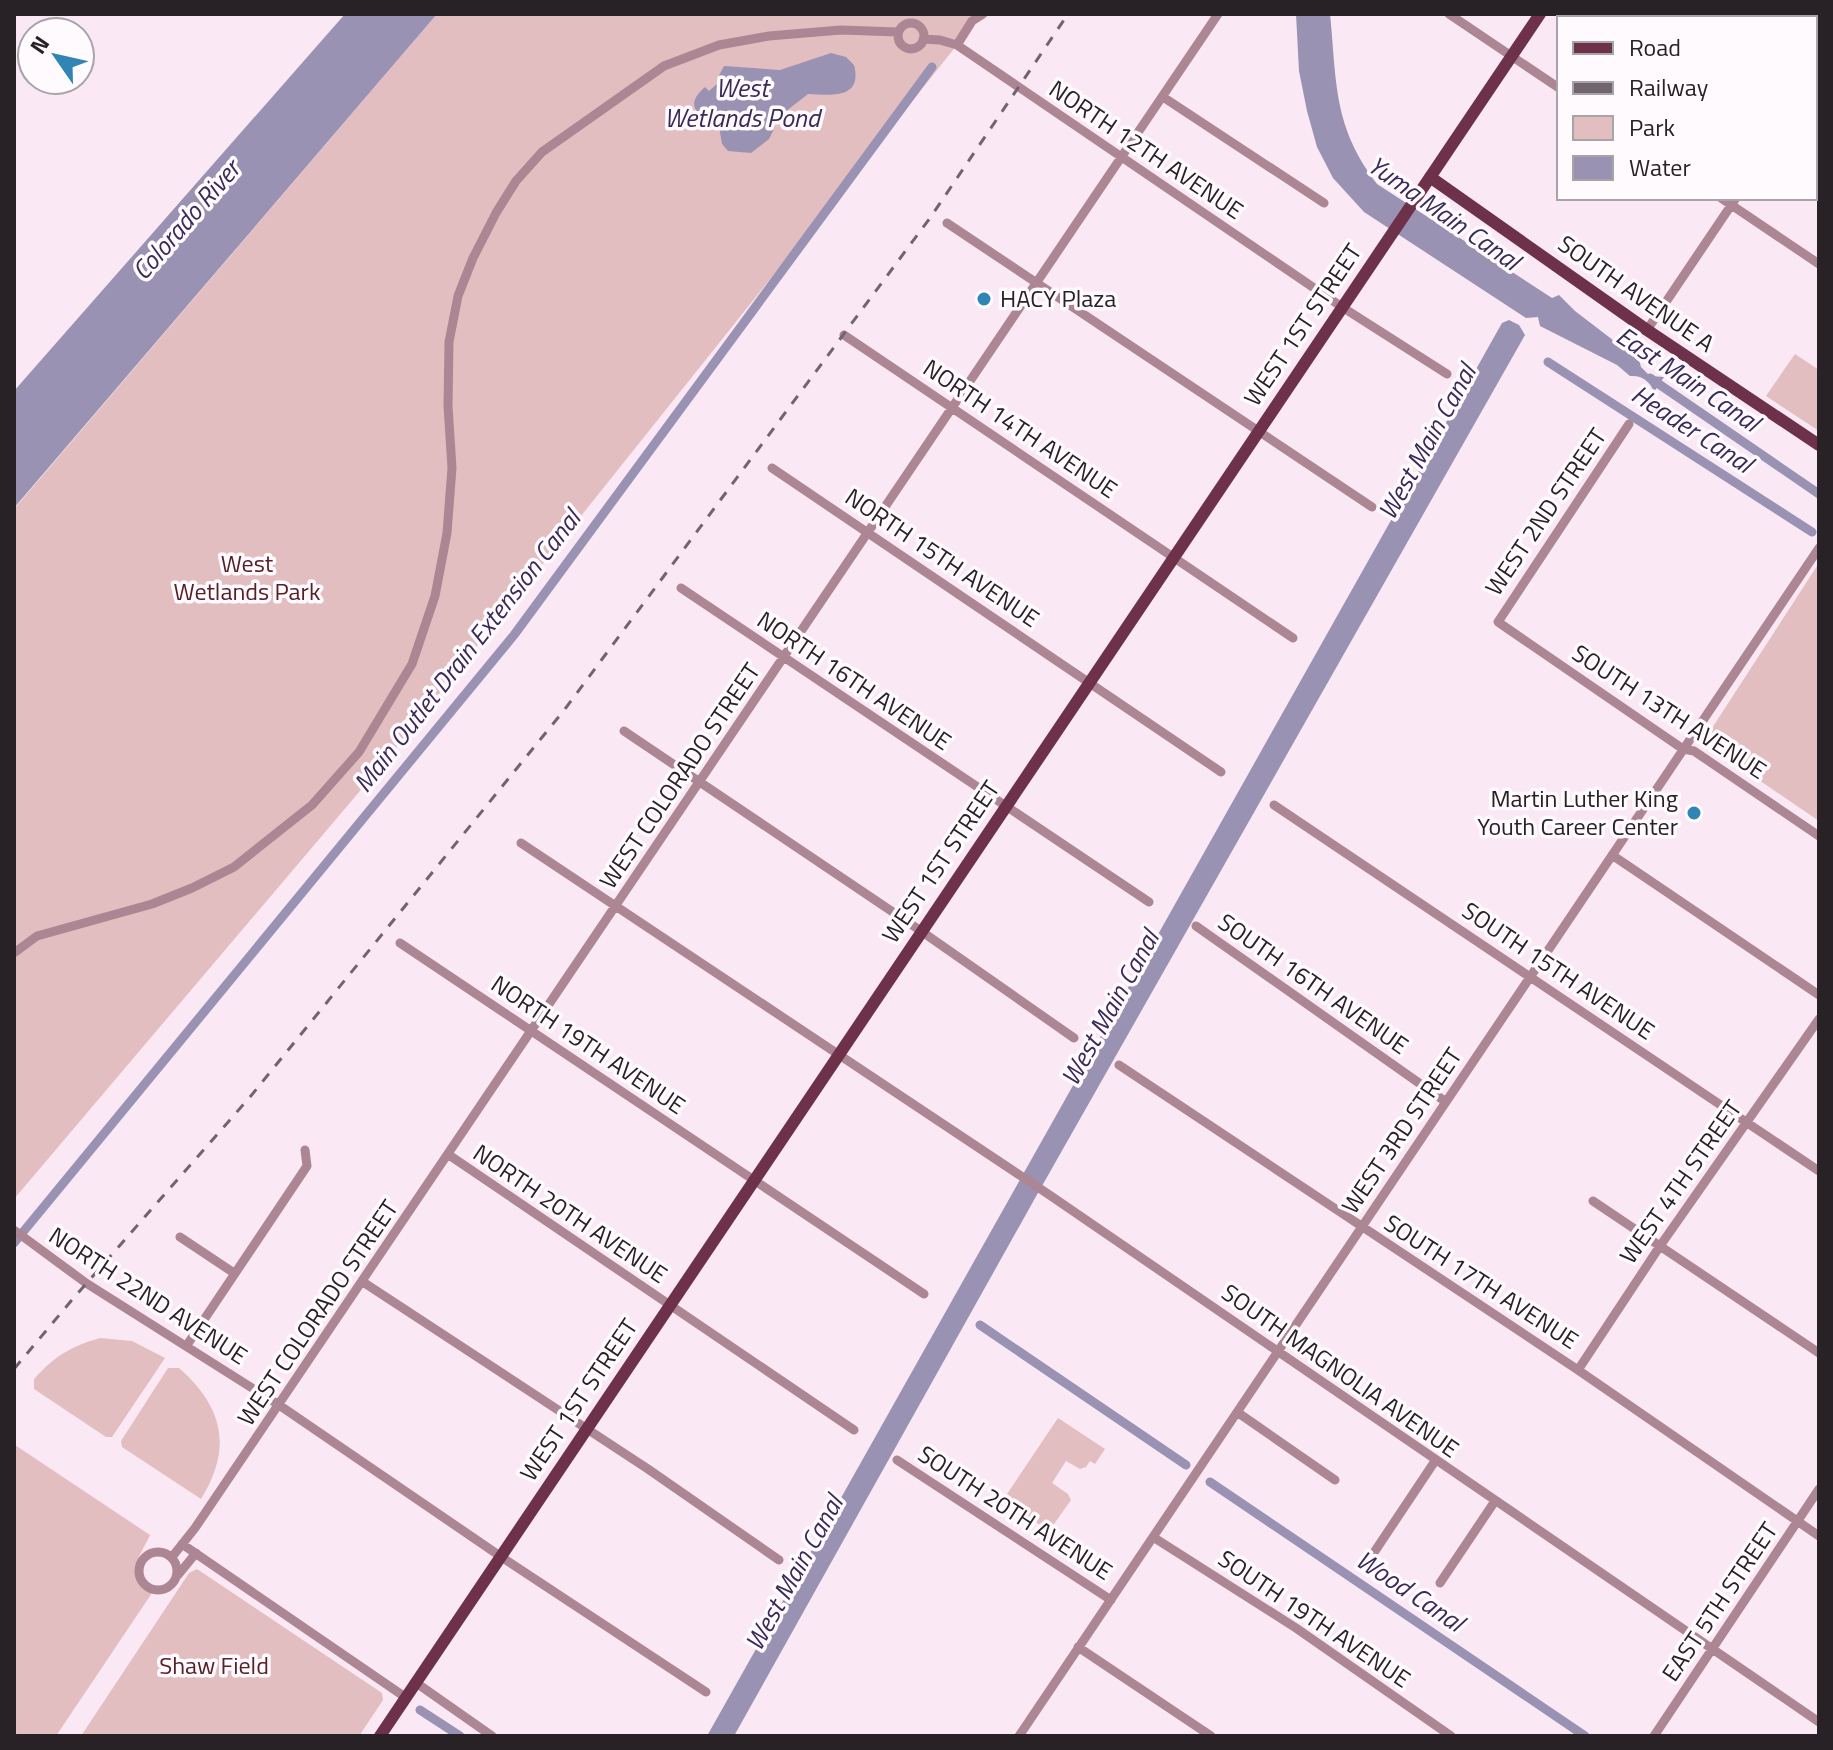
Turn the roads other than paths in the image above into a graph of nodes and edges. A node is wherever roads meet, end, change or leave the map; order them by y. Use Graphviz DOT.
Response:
graph roads {
  1 [pos="983,14"];
  2 [pos="1218,14"];
  3 [pos="1449,14"];
  4 [pos="1540,14"];
  5 [pos="898,32"];
  6 [pos="923,39"];
  7 [pos="957,45"];
  8 [pos="1511,56"];
  9 [pos="1557,87"];
  10 [pos="1163,97"];
  11 [pos="1121,158"];
  12 [pos="1430,177"];
  13 [pos="1734,202"];
  14 [pos="1324,203"];
  15 [pos="947,223"];
  16 [pos="1819,264"];
  17 [pos="1038,282"];
  18 [pos="1342,307"];
  19 [pos="1647,330"];
  20 [pos="844,335"];
  21 [pos="1447,374"];
  22 [pos="952,408"];
  23 [pos="1629,424"];
  24 [pos="1259,431"];
  25 [pos="1819,445"];
  26 [pos="772,468"];
  27 [pos="1372,507"];
  28 [pos="869,532"];
  29 [pos="1819,548"];
  30 [pos="1174,556"];
  31 [pos="681,588"];
  32 [pos="1498,622"];
  33 [pos="1293,638"];
  34 [pos="785,657"];
  35 [pos="1089,682"];
  36 [pos="624,731"];
  37 [pos="1683,749"];
  38 [pos="1221,772"];
  39 [pos="700,783"];
  40 [pos="1274,805"];
  41 [pos="1005,807"];
  42 [pos="1819,836"];
  43 [pos="521,843"];
  44 [pos="1612,855"];
  45 [pos="1149,902"];
  46 [pos="616,907"];
  47 [pos="1196,926"];
  48 [pos="921,931"];
  49 [pos="400,943"];
  50 [pos="14,953"];
  51 [pos="1530,976"];
  52 [pos="1819,995"];
  53 [pos="1819,1019"];
  54 [pos="533,1031"];
  55 [pos="1074,1038"];
  56 [pos="838,1055"];
  57 [pos="1119,1065"];
  58 [pos="1446,1102"];
  59 [pos="1748,1123"];
  60 [pos="305,1150"];
  61 [pos="449,1155"];
  62 [pos="1819,1171"];
  63 [pos="753,1181"];
  64 [pos="1593,1201"];
  65 [pos="1361,1227"];
  66 [pos="14,1230"];
  67 [pos="180,1237"];
  68 [pos="1660,1246"];
  69 [pos="234,1273"];
  70 [pos="363,1282"];
  71 [pos="924,1294"];
  72 [pos="669,1306"];
  73 [pos="187,1345"];
  74 [pos="1278,1352"];
  75 [pos="1819,1353"];
  76 [pos="1578,1370"];
  77 [pos="279,1405"];
  78 [pos="1237,1412"];
  79 [pos="585,1430"];
  80 [pos="854,1430"];
  81 [pos="897,1460"];
  82 [pos="1435,1461"];
  83 [pos="1335,1480"];
  84 [pos="1819,1489"];
  85 [pos="1495,1501"];
  86 [pos="1798,1521"];
  87 [pos="1819,1536"];
  88 [pos="1153,1537"];
  89 [pos="182,1544"];
  90 [pos="196,1553"];
  91 [pos="500,1556"];
  92 [pos="172,1557"];
  93 [pos="779,1560"];
  94 [pos="1369,1560"];
  95 [pos="176,1578"];
  96 [pos="1440,1583"];
  97 [pos="1111,1600"];
  98 [pos="1078,1647"];
  99 [pos="1713,1649"];
  100 [pos="415,1682"];
  101 [pos="706,1692"];
  102 [pos="405,1697"];
  103 [pos="1819,1722"];
  104 [pos="380,1736"];
  105 [pos="492,1736"];
  106 [pos="1019,1736"];
  107 [pos="1211,1736"];
  108 [pos="1451,1736"];
  109 [pos="1654,1736"];
  1 -- 7 [label="street"];
  2 -- 10 [label="street, WEST COLORADO STREET"];
  3 -- 8 [label="street"];
  4 -- 8 [label="main road, WEST 1ST STREET"];
  5 -- 6 [label="street"];
  5 -- 6 [label="street"];
  5 -- 50 [label="street"];
  6 -- 7 [label="street, NORTH 12TH AVENUE"];
  7 -- 11 [label="street, NORTH 12TH AVENUE"];
  8 -- 9 [label="street"];
  8 -- 12 [label="main road, WEST 1ST STREET"];
  10 -- 11 [label="street, WEST COLORADO STREET"];
  10 -- 14 [label="street"];
  11 -- 17 [label="street, WEST COLORADO STREET"];
  11 -- 18 [label="street, NORTH 12TH AVENUE"];
  12 -- 18 [label="main road, WEST 1ST STREET"];
  12 -- 19 [label="main road, SOUTH AVENUE A"];
  13 -- 16 [label="street"];
  13 -- 19 [label="street"];
  15 -- 17 [label="street"];
  17 -- 22 [label="street, WEST COLORADO STREET"];
  17 -- 24 [label="street"];
  18 -- 21 [label="street, NORTH 12TH AVENUE"];
  18 -- 24 [label="main road, WEST 1ST STREET"];
  19 -- 25 [label="main road, SOUTH AVENUE A"];
  20 -- 22 [label="street, NORTH 14TH AVENUE"];
  22 -- 28 [label="street, WEST COLORADO STREET"];
  22 -- 30 [label="street, NORTH 14TH AVENUE"];
  23 -- 32 [label="street, WEST 2ND STREET"];
  24 -- 27 [label="street"];
  24 -- 30 [label="main road, WEST 1ST STREET"];
  26 -- 28 [label="street, NORTH 15TH AVENUE"];
  28 -- 34 [label="street, WEST COLORADO STREET"];
  28 -- 35 [label="street, NORTH 15TH AVENUE"];
  29 -- 37 [label="street, WEST 3RD STREET"];
  30 -- 33 [label="street, NORTH 14TH AVENUE"];
  30 -- 35 [label="main road, WEST 1ST STREET"];
  31 -- 34 [label="street, NORTH 16TH AVENUE"];
  32 -- 37 [label="street, SOUTH 13TH AVENUE"];
  34 -- 39 [label="street, WEST COLORADO STREET"];
  34 -- 41 [label="street, NORTH 16TH AVENUE"];
  35 -- 38 [label="street"];
  35 -- 41 [label="main road, WEST 1ST STREET"];
  36 -- 39 [label="street"];
  37 -- 42 [label="street, SOUTH 13TH AVENUE"];
  37 -- 44 [label="street, WEST 3RD STREET"];
  39 -- 46 [label="street, WEST COLORADO STREET"];
  39 -- 48 [label="street"];
  40 -- 51 [label="street, SOUTH 15TH AVENUE"];
  41 -- 45 [label="street"];
  41 -- 48 [label="main road, WEST 1ST STREET"];
  43 -- 46 [label="street, SOUTH MAGNOLIA AVENUE"];
  44 -- 51 [label="street, WEST 3RD STREET"];
  44 -- 52 [label="street"];
  46 -- 54 [label="street, WEST COLORADO STREET"];
  46 -- 56 [label="street, SOUTH MAGNOLIA AVENUE"];
  47 -- 58 [label="street, SOUTH 16TH AVENUE"];
  48 -- 55 [label="street"];
  48 -- 56 [label="main road, WEST 1ST STREET"];
  49 -- 54 [label="street, NORTH 19TH AVENUE"];
  51 -- 58 [label="street, WEST 3RD STREET"];
  51 -- 59 [label="street, SOUTH 15TH AVENUE"];
  53 -- 59 [label="street, WEST 4TH STREET"];
  54 -- 61 [label="street, WEST COLORADO STREET"];
  54 -- 63 [label="street, NORTH 19TH AVENUE"];
  56 -- 63 [label="main road, WEST 1ST STREET"];
  56 -- 74 [label="street, SOUTH MAGNOLIA AVENUE"];
  57 -- 65 [label="street, SOUTH 17TH AVENUE"];
  58 -- 65 [label="street, WEST 3RD STREET"];
  59 -- 62 [label="street, SOUTH 15TH AVENUE"];
  59 -- 68 [label="street, WEST 4TH STREET"];
  60 -- 69 [label="street"];
  61 -- 70 [label="street, WEST COLORADO STREET"];
  61 -- 72 [label="street, NORTH 20TH AVENUE"];
  63 -- 71 [label="street"];
  63 -- 72 [label="main road, WEST 1ST STREET"];
  64 -- 68 [label="street"];
  65 -- 74 [label="street, WEST 3RD STREET"];
  65 -- 76 [label="street, SOUTH 17TH AVENUE"];
  66 -- 73 [label="street, NORTH 22ND AVENUE"];
  67 -- 69 [label="street"];
  68 -- 75 [label="street"];
  68 -- 76 [label="street, WEST 4TH STREET"];
  69 -- 73 [label="street"];
  70 -- 77 [label="street, WEST COLORADO STREET"];
  70 -- 79 [label="street"];
  72 -- 79 [label="main road, WEST 1ST STREET"];
  72 -- 80 [label="street"];
  73 -- 77 [label="street, NORTH 22ND AVENUE"];
  74 -- 78 [label="street, WEST 3RD STREET"];
  74 -- 82 [label="street, SOUTH MAGNOLIA AVENUE"];
  76 -- 86 [label="street, SOUTH 17TH AVENUE"];
  77 -- 89 [label="street, WEST COLORADO STREET"];
  77 -- 91 [label="street, NORTH 22ND AVENUE"];
  78 -- 83 [label="street"];
  78 -- 88 [label="street, WEST 3RD STREET"];
  79 -- 91 [label="main road, WEST 1ST STREET"];
  79 -- 93 [label="street"];
  81 -- 97 [label="street, SOUTH 20TH AVENUE"];
  82 -- 85 [label="street, SOUTH MAGNOLIA AVENUE"];
  82 -- 94 [label="street"];
  84 -- 86 [label="street, EAST 5TH STREET"];
  85 -- 96 [label="street"];
  85 -- 99 [label="street, SOUTH MAGNOLIA AVENUE"];
  86 -- 87 [label="street, SOUTH 17TH AVENUE"];
  86 -- 99 [label="street, EAST 5TH STREET"];
  88 -- 97 [label="street, WEST 3RD STREET"];
  88 -- 108 [label="street, SOUTH 19TH AVENUE"];
  89 -- 90 [label="street"];
  89 -- 92 [label="street, WEST COLORADO STREET"];
  90 -- 95 [label="street"];
  90 -- 102 [label="street"];
  91 -- 100 [label="main road, WEST 1ST STREET"];
  91 -- 101 [label="street, NORTH 22ND AVENUE"];
  92 -- 95 [label="street"];
  92 -- 95 [label="street"];
  97 -- 98 [label="street, WEST 3RD STREET"];
  98 -- 106 [label="street, WEST 3RD STREET"];
  98 -- 107 [label="street"];
  99 -- 103 [label="street, SOUTH MAGNOLIA AVENUE"];
  99 -- 109 [label="street, EAST 5TH STREET"];
  100 -- 102 [label="main road, WEST 1ST STREET"];
  100 -- 105 [label="street"];
  102 -- 104 [label="main road, WEST 1ST STREET"];
}
